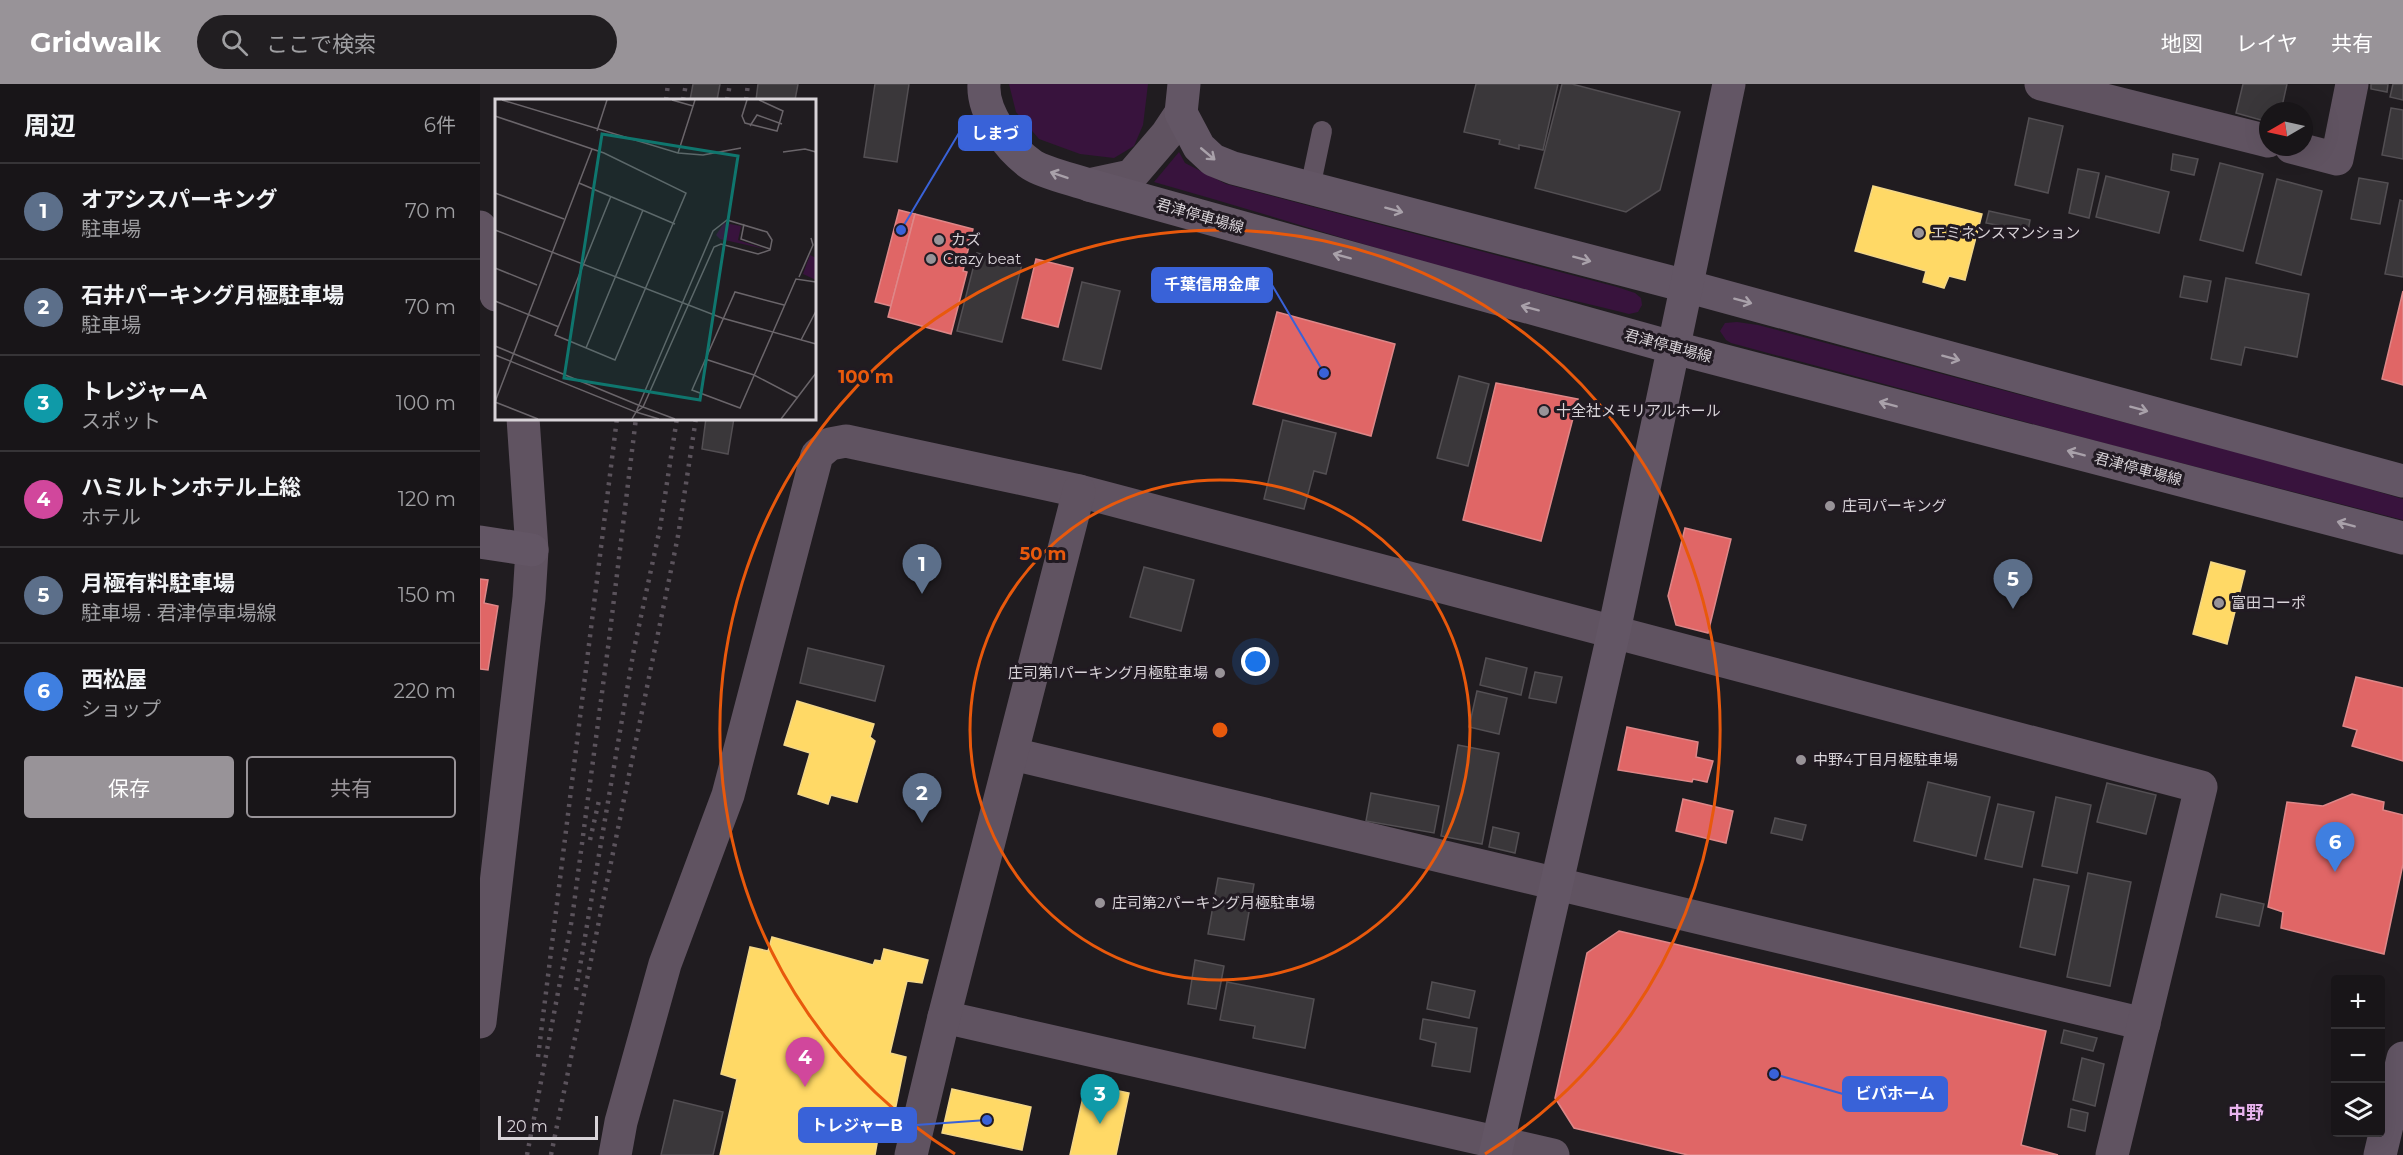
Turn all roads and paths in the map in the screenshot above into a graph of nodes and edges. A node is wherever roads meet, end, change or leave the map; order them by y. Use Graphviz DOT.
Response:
graph roads {
  1 [pos="984,84"];
  2 [pos="1729,84"];
  3 [pos="2041,84"];
  4 [pos="2352,84"];
  5 [pos="2083,89"];
  6 [pos="1182,98"];
  7 [pos="1322,131"];
  8 [pos="2259,138"];
  9 [pos="2313,153"];
  10 [pos="1089,185"];
  11 [pos="1310,188"];
  12 [pos="480,227"];
  13 [pos="1686,286"];
  14 [pos="495,291"];
  15 [pos="1675,348"];
  16 [pos="523,420"];
  17 [pos="2403,481"];
  18 [pos="1079,491"];
  19 [pos="2403,538"];
  20 [pos="480,542"];
  21 [pos="532,550"];
  22 [pos="1614,631"];
  23 [pos="1013,754"];
  24 [pos="1557,884"];
  25 [pos="944,1017"];
  26 [pos="480,1022"];
  27 [pos="2144,1024"];
  28 [pos="2403,1058"];
  29 [pos="1496,1149"];
  30 [pos="615,1155"];
  31 [pos="911,1155"];
  32 [pos="1553,1155"];
  33 [pos="2112,1155"];
  34 [pos="2380,1155"];
  10 -- 1 [label="main road, 君津停車場線, one-way"];
  2 -- 13 [label="main road"];
  3 -- 5 [label="street"];
  4 -- 9 [label="street"];
  5 -- 8 [label="street"];
  6 -- 10 [label="street"];
  6 -- 11 [label="main road, one-way"];
  7 -- 11 [label="lane"];
  15 -- 10 [label="main road, 君津停車場線, one-way"];
  11 -- 13 [label="main road, one-way"];
  12 -- 14 [label="street"];
  13 -- 15 [label="main road"];
  13 -- 17 [label="main road, one-way"];
  19 -- 15 [label="main road, 君津停車場線, one-way"];
  15 -- 22 [label="main road"];
  16 -- 21 [label="street"];
  18 -- 22 [label="street"];
  18 -- 23 [label="street"];
  18 -- 30 [label="street"];
  20 -- 21 [label="main road"];
  21 -- 26 [label="street"];
  22 -- 24 [label="main road"];
  22 -- 27 [label="street"];
  23 -- 24 [label="street"];
  23 -- 25 [label="street"];
  24 -- 27 [label="street"];
  24 -- 29 [label="main road"];
  25 -- 29 [label="street"];
  25 -- 31 [label="street"];
  27 -- 33 [label="street"];
  28 -- 34 [label="main road"];
  29 -- 32 [label="street"];
}
